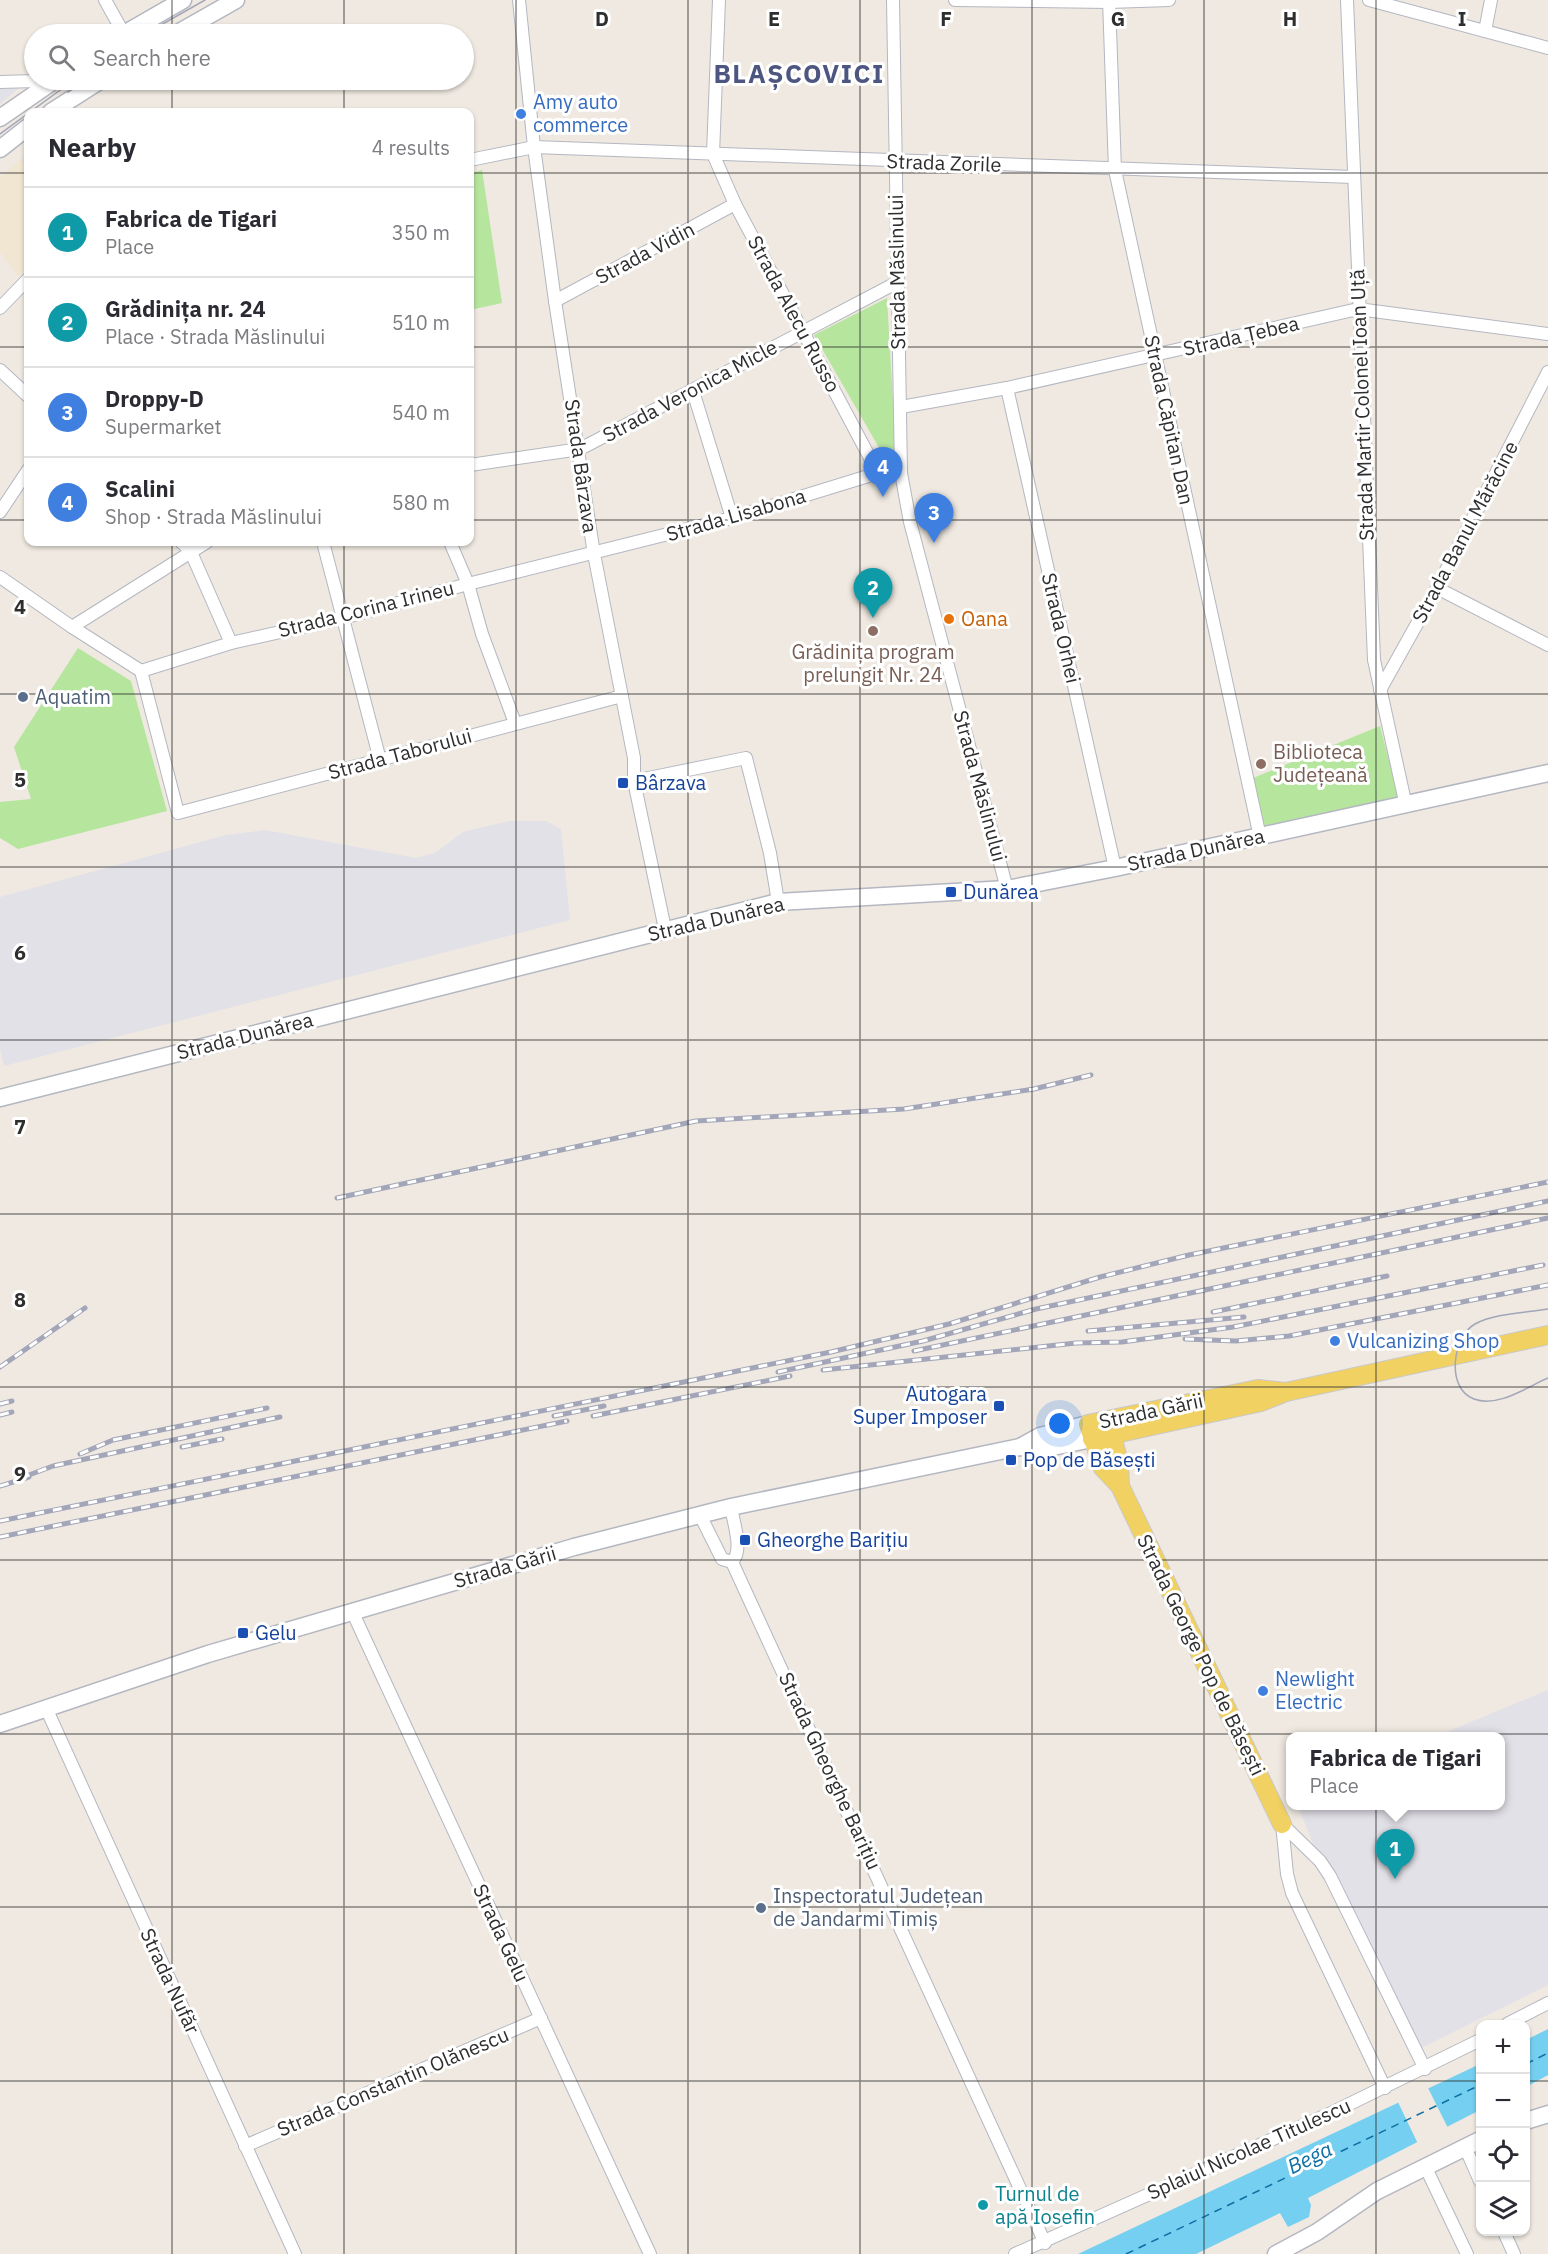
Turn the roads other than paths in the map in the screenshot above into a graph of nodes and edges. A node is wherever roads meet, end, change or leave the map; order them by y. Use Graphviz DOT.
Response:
graph roads {
  1 [pos="105,0"];
  2 [pos="183,0"];
  3 [pos="236,0"];
  4 [pos="519,0"];
  5 [pos="719,0"];
  6 [pos="893,0"];
  7 [pos="955,0"];
  8 [pos="1169,0"];
  9 [pos="1347,0"];
  10 [pos="1370,0"];
  11 [pos="1491,0"];
  12 [pos="1109,1"];
  13 [pos="118,24"];
  14 [pos="141,24"];
  15 [pos="194,24"];
  16 [pos="1485,31"];
  17 [pos="1548,48"];
  18 [pos="24,81"];
  19 [pos="0,82"];
  20 [pos="40,90"];
  21 [pos="86,90"];
  22 [pos="59,108"];
  23 [pos="0,118"];
  24 [pos="24,130"];
  25 [pos="534,147"];
  26 [pos="0,149"];
  27 [pos="713,154"];
  28 [pos="474,159"];
  29 [pos="896,161"];
  30 [pos="1115,170"];
  31 [pos="1353,177"];
  32 [pos="735,204"];
  33 [pos="24,283"];
  34 [pos="896,283"];
  35 [pos="555,301"];
  36 [pos="0,308"];
  37 [pos="1358,309"];
  38 [pos="803,331"];
  39 [pos="1548,334"];
  40 [pos="1154,355"];
  41 [pos="0,370"];
  42 [pos="1548,372"];
  43 [pos="1007,388"];
  44 [pos="693,391"];
  45 [pos="24,392"];
  46 [pos="902,407"];
  47 [pos="579,449"];
  48 [pos="474,464"];
  49 [pos="878,473"];
  50 [pos="901,473"];
  51 [pos="24,476"];
  52 [pos="0,512"];
  53 [pos="732,518"];
  54 [pos="185,546"];
  55 [pos="324,546"];
  56 [pos="452,546"];
  57 [pos="594,554"];
  58 [pos="0,577"];
  59 [pos="468,584"];
  60 [pos="1437,588"];
  61 [pos="343,618"];
  62 [pos="72,627"];
  63 [pos="231,643"];
  64 [pos="1548,645"];
  65 [pos="141,670"];
  66 [pos="1380,690"];
  67 [pos="622,696"];
  68 [pos="515,723"];
  69 [pos="380,760"];
  70 [pos="1548,773"];
  71 [pos="634,781"];
  72 [pos="1406,806"];
  73 [pos="1260,837"];
  74 [pos="1115,868"];
  75 [pos="1007,889"];
  76 [pos="778,902"];
  77 [pos="665,929"];
  78 [pos="0,1098"];
  79 [pos="1548,1335"];
  80 [pos="1110,1427"];
  81 [pos="1090,1432"];
  82 [pos="1120,1486"];
  83 [pos="731,1507"];
  84 [pos="700,1515"];
  85 [pos="732,1562"];
  86 [pos="352,1611"];
  87 [pos="46,1708"];
  88 [pos="0,1724"];
  89 [pos="1282,1824"];
  90 [pos="1548,2002"];
  91 [pos="541,2018"];
  92 [pos="1516,2020"];
  93 [pos="1476,2042"];
  94 [pos="1425,2069"];
  95 [pos="1384,2088"];
  96 [pos="1548,2114"];
  97 [pos="1530,2120"];
  98 [pos="1476,2142"];
  99 [pos="245,2146"];
  100 [pos="1465,2147"];
  101 [pos="1425,2166"];
  102 [pos="1476,2172"];
  103 [pos="1506,2236"];
  104 [pos="1045,2243"];
  105 [pos="295,2254"];
  106 [pos="650,2254"];
  107 [pos="1016,2254"];
  108 [pos="1276,2254"];
  109 [pos="1467,2254"];
  110 [pos="1514,2254"];
  1 -- 13 [label="street"];
  2 -- 14 [label="street"];
  3 -- 15 [label="street"];
  4 -- 25 [label="street, Strada Bârzava"];
  5 -- 27 [label="street"];
  6 -- 29 [label="street, Strada Măslinului"];
  7 -- 12 [label="street"];
  8 -- 12 [label="street"];
  9 -- 31 [label="street, Strada Martir Colonel Ioan Uță"];
  10 -- 16 [label="street"];
  11 -- 16 [label="street"];
  12 -- 30 [label="street, Strada Căpitan Dan"];
  16 -- 17 [label="street"];
  18 -- 19 [label="street"];
  20 -- 23 [label="street"];
  21 -- 22 [label="street"];
  24 -- 26 [label="street"];
  25 -- 27 [label="street, Strada Zorile"];
  25 -- 28 [label="street, Strada Zorile"];
  25 -- 35 [label="street, Strada Bârzava"];
  27 -- 29 [label="street, Strada Zorile"];
  27 -- 32 [label="street, Strada Alecu Russo"];
  29 -- 30 [label="street, Strada Zorile"];
  29 -- 34 [label="street, Strada Măslinului"];
  30 -- 31 [label="street, Strada Zorile"];
  30 -- 40 [label="street, Strada Căpitan Dan"];
  31 -- 37 [label="street, Strada Martir Colonel Ioan Uță"];
  32 -- 35 [label="street, Strada Vidin"];
  32 -- 38 [label="street, Strada Alecu Russo"];
  33 -- 36 [label="street"];
  34 -- 38 [label="street, Strada Veronica Micle"];
  34 -- 46 [label="street, Strada Măslinului"];
  35 -- 47 [label="street, Strada Bârzava"];
  37 -- 39 [label="street, Strada Țebea"];
  37 -- 40 [label="street, Strada Țebea"];
  37 -- 66 [label="street, Strada Martir Colonel Ioan Uță"];
  38 -- 44 [label="street, Strada Veronica Micle"];
  38 -- 49 [label="street, Strada Alecu Russo"];
  40 -- 43 [label="street, Strada Țebea"];
  40 -- 73 [label="street, Strada Căpitan Dan"];
  41 -- 45 [label="street"];
  42 -- 60 [label="street, Strada Banul Mărăcine"];
  43 -- 46 [label="street, Strada Țebea"];
  43 -- 74 [label="street, Strada Orhei"];
  44 -- 47 [label="street, Strada Veronica Micle"];
  44 -- 53 [label="street"];
  46 -- 50 [label="street, Strada Măslinului"];
  47 -- 48 [label="street, Strada Veronica Micle"];
  47 -- 57 [label="street, Strada Bârzava"];
  49 -- 50 [label="street"];
  49 -- 53 [label="street, Strada Lisabona"];
  50 -- 75 [label="street, Strada Măslinului"];
  51 -- 52 [label="street"];
  53 -- 57 [label="street, Strada Lisabona"];
  54 -- 62 [label="street"];
  54 -- 63 [label="street"];
  55 -- 61 [label="street"];
  56 -- 59 [label="street"];
  57 -- 59 [label="street, Strada Corina Irineu"];
  57 -- 67 [label="street, Strada Bârzava"];
  58 -- 62 [label="street"];
  59 -- 61 [label="street, Strada Corina Irineu"];
  59 -- 68 [label="street"];
  60 -- 64 [label="street"];
  60 -- 66 [label="street, Strada Banul Mărăcine"];
  61 -- 63 [label="street, Strada Corina Irineu"];
  61 -- 69 [label="street"];
  62 -- 65 [label="street"];
  63 -- 65 [label="street, Strada Corina Irineu"];
  65 -- 69 [label="street, Strada Taborului"];
  66 -- 72 [label="street, Strada Martir Colonel Ioan Uță"];
  67 -- 68 [label="street, Strada Taborului"];
  67 -- 71 [label="street, Strada Bârzava"];
  68 -- 69 [label="street, Strada Taborului"];
  70 -- 72 [label="street, Strada Dunărea"];
  71 -- 76 [label="street"];
  71 -- 77 [label="street, Strada Bârzava"];
  72 -- 73 [label="street, Strada Dunărea"];
  73 -- 74 [label="street, Strada Dunărea"];
  74 -- 75 [label="street, Strada Dunărea"];
  75 -- 76 [label="street, Strada Dunărea"];
  76 -- 77 [label="street, Strada Dunărea"];
  77 -- 78 [label="street, Strada Dunărea"];
  79 -- 80 [label="main road, Strada Gării"];
  80 -- 81 [label="main road, Strada Gării"];
  80 -- 82 [label="main road, Strada George Pop de Băsești"];
  81 -- 82 [label="main road, Strada George Pop de Băsești"];
  81 -- 83 [label="street, Strada Gării"];
  82 -- 89 [label="main road, Strada George Pop de Băsești"];
  83 -- 84 [label="street, Strada Gării"];
  83 -- 85 [label="street"];
  84 -- 85 [label="street, Strada Gheorghe Barițiu"];
  84 -- 86 [label="street, Strada Gării"];
  85 -- 104 [label="street, Strada Gheorghe Barițiu"];
  86 -- 87 [label="street, Strada Gării"];
  86 -- 91 [label="street, Strada Gelu"];
  87 -- 88 [label="street, Strada Gării"];
  87 -- 99 [label="street, Strada Nufăr"];
  89 -- 94 [label="street, Strada George Pop de Băsești"];
  89 -- 95 [label="street, Strada George Pop de Băsești"];
  90 -- 92 [label="street"];
  91 -- 99 [label="street, Strada Constantin Olănescu"];
  91 -- 106 [label="street, Strada Gelu"];
  93 -- 94 [label="street, Splaiul Nicolae Titulescu"];
  94 -- 95 [label="street, Splaiul Nicolae Titulescu"];
  95 -- 104 [label="street, Splaiul Nicolae Titulescu"];
  96 -- 97 [label="street"];
  98 -- 100 [label="street"];
  99 -- 105 [label="street, Strada Nufăr"];
  100 -- 101 [label="street"];
  100 -- 102 [label="street"];
  101 -- 108 [label="street"];
  101 -- 109 [label="street"];
  103 -- 110 [label="street"];
  104 -- 107 [label="street, Splaiul Nicolae Titulescu"];
}
